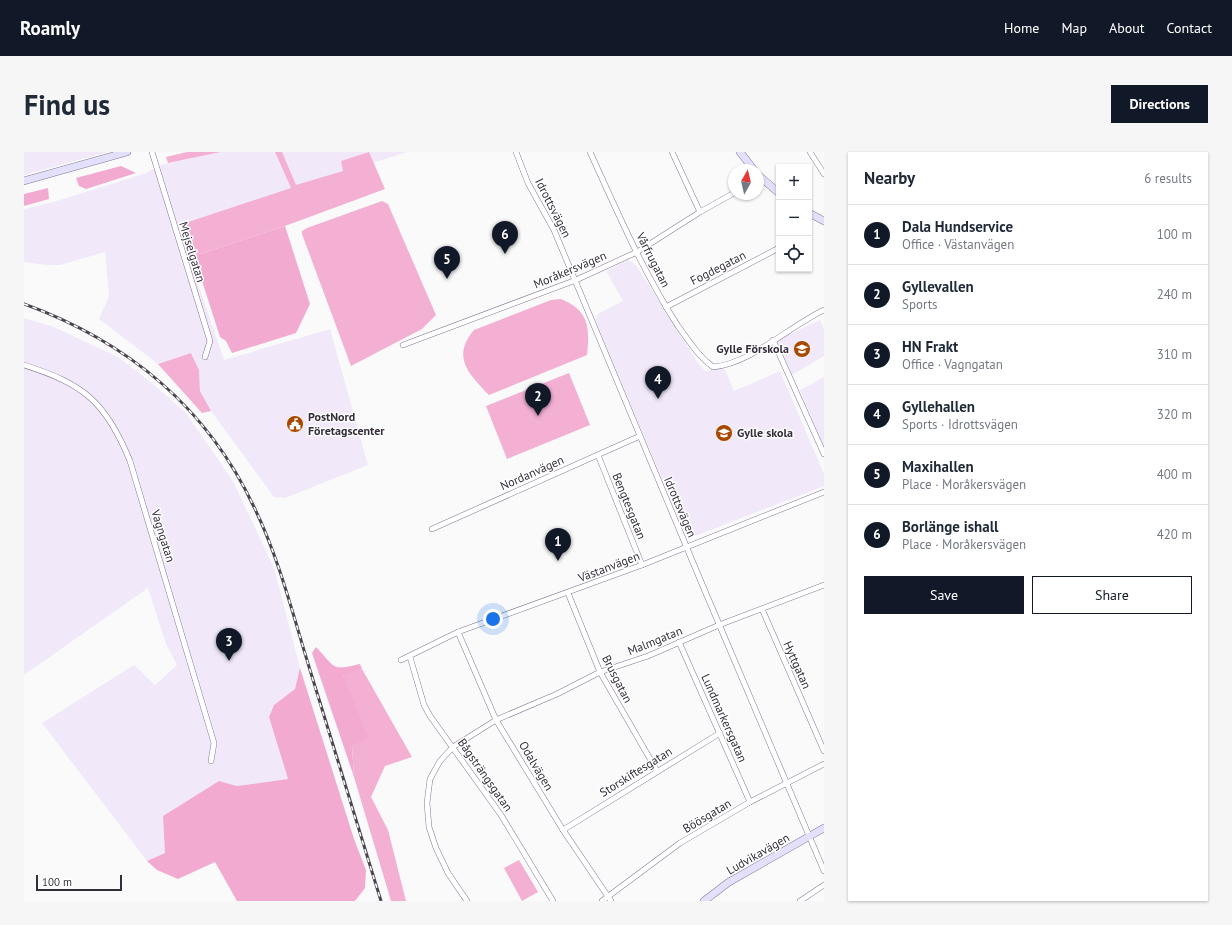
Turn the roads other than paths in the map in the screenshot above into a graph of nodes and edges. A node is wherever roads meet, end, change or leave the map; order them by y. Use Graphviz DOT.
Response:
graph roads {
  1 [pos="127,152"];
  2 [pos="152,152"];
  3 [pos="516,152"];
  4 [pos="590,152"];
  5 [pos="672,152"];
  6 [pos="740,152"];
  7 [pos="810,152"];
  8 [pos="749,164"];
  9 [pos="824,174"];
  10 [pos="24,181"];
  11 [pos="764,181"];
  12 [pos="776,190"];
  13 [pos="728,196"];
  14 [pos="700,212"];
  15 [pos="812,213"];
  16 [pos="812,214"];
  17 [pos="824,218"];
  18 [pos="824,221"];
  19 [pos="776,250"];
  20 [pos="637,252"];
  21 [pos="576,280"];
  22 [pos="666,306"];
  23 [pos="824,310"];
  24 [pos="773,340"];
  25 [pos="403,345"];
  26 [pos="206,357"];
  27 [pos="24,365"];
  28 [pos="640,436"];
  29 [pos="824,454"];
  30 [pos="598,455"];
  31 [pos="824,492"];
  32 [pos="432,529"];
  33 [pos="686,548"];
  34 [pos="642,565"];
  35 [pos="824,584"];
  36 [pos="568,593"];
  37 [pos="762,609"];
  38 [pos="719,625"];
  39 [pos="458,632"];
  40 [pos="679,642"];
  41 [pos="410,657"];
  42 [pos="401,660"];
  43 [pos="600,672"];
  44 [pos="496,720"];
  45 [pos="720,733"];
  46 [pos="453,747"];
  47 [pos="824,751"];
  48 [pos="211,761"];
  49 [pos="824,764"];
  50 [pos="657,771"];
  51 [pos="787,783"];
  52 [pos="750,802"];
  53 [pos="824,828"];
  54 [pos="563,830"];
  55 [pos="808,837"];
  56 [pos="824,871"];
  57 [pos="824,886"];
  58 [pos="610,899"];
  59 [pos="468,901"];
  60 [pos="553,901"];
  61 [pos="602,901"];
  62 [pos="704,901"];
  63 [pos="800,901"];
  1 -- 10 [label="street"];
  2 -- 26 [label="street, Mejselgatan"];
  3 -- 21 [label="street, Idrottsvägen"];
  4 -- 20 [label="street, Vårfrugatan"];
  5 -- 14 [label="street"];
  6 -- 8 [label="street"];
  7 -- 9 [label="street"];
  11 -- 12 [label="street"];
  13 -- 14 [label="street, Moråkersvägen"];
  14 -- 20 [label="street, Moråkersvägen"];
  15 -- 17 [label="street"];
  16 -- 18 [label="street"];
  19 -- 22 [label="street, Fogdegatan"];
  20 -- 21 [label="street, Moråkersvägen"];
  20 -- 22 [label="street, Vårfrugatan"];
  21 -- 25 [label="street, Moråkersvägen"];
  21 -- 28 [label="street, Idrottsvägen"];
  22 -- 24 [label="street, Vårfrugatan"];
  23 -- 24 [label="street"];
  24 -- 29 [label="street"];
  27 -- 48 [label="street, Vagngatan"];
  28 -- 30 [label="street, Nordanvägen"];
  28 -- 33 [label="street, Idrottsvägen"];
  30 -- 32 [label="street, Nordanvägen"];
  30 -- 34 [label="street, Bengtesgatan"];
  31 -- 33 [label="street, Västanvägen"];
  33 -- 34 [label="street, Västanvägen"];
  33 -- 38 [label="street, Idrottsvägen"];
  34 -- 36 [label="street, Västanvägen"];
  35 -- 37 [label="street, Malmgatan"];
  36 -- 39 [label="street, Västanvägen"];
  36 -- 43 [label="street, Brusgatan"];
  37 -- 38 [label="street, Malmgatan"];
  37 -- 47 [label="street, Hyttgatan"];
  38 -- 40 [label="street, Malmgatan"];
  38 -- 51 [label="street, Idrottsvägen"];
  39 -- 41 [label="street, Västanvägen"];
  39 -- 44 [label="street, Odalvägen"];
  40 -- 43 [label="street, Malmgatan"];
  40 -- 45 [label="street, Lundmarkersgatan"];
  41 -- 42 [label="street, Västanvägen"];
  41 -- 46 [label="street, Bågsträngsgatan"];
  43 -- 44 [label="street, Malmgatan"];
  43 -- 50 [label="street, Brusgatan"];
  44 -- 46 [label="street, Malmgatan"];
  44 -- 54 [label="street, Odalvägen"];
  45 -- 50 [label="street, Storskiftesgatan"];
  45 -- 52 [label="street, Lundmarkersgatan"];
  46 -- 59 [label="street, Malmgatan"];
  46 -- 60 [label="street, Bågsträngsgatan"];
  49 -- 51 [label="street, Böösgatan"];
  50 -- 54 [label="street, Storskiftesgatan"];
  51 -- 52 [label="street, Böösgatan"];
  51 -- 55 [label="street, Idrottsvägen"];
  52 -- 58 [label="street, Böösgatan"];
  53 -- 55 [label="street, Ludvikavägen"];
  54 -- 58 [label="street, Odalvägen"];
  55 -- 56 [label="street, Idrottsvägen"];
  55 -- 62 [label="street, Ludvikavägen"];
  57 -- 63 [label="street"];
  58 -- 61 [label="street, Böösgatan"];
}
